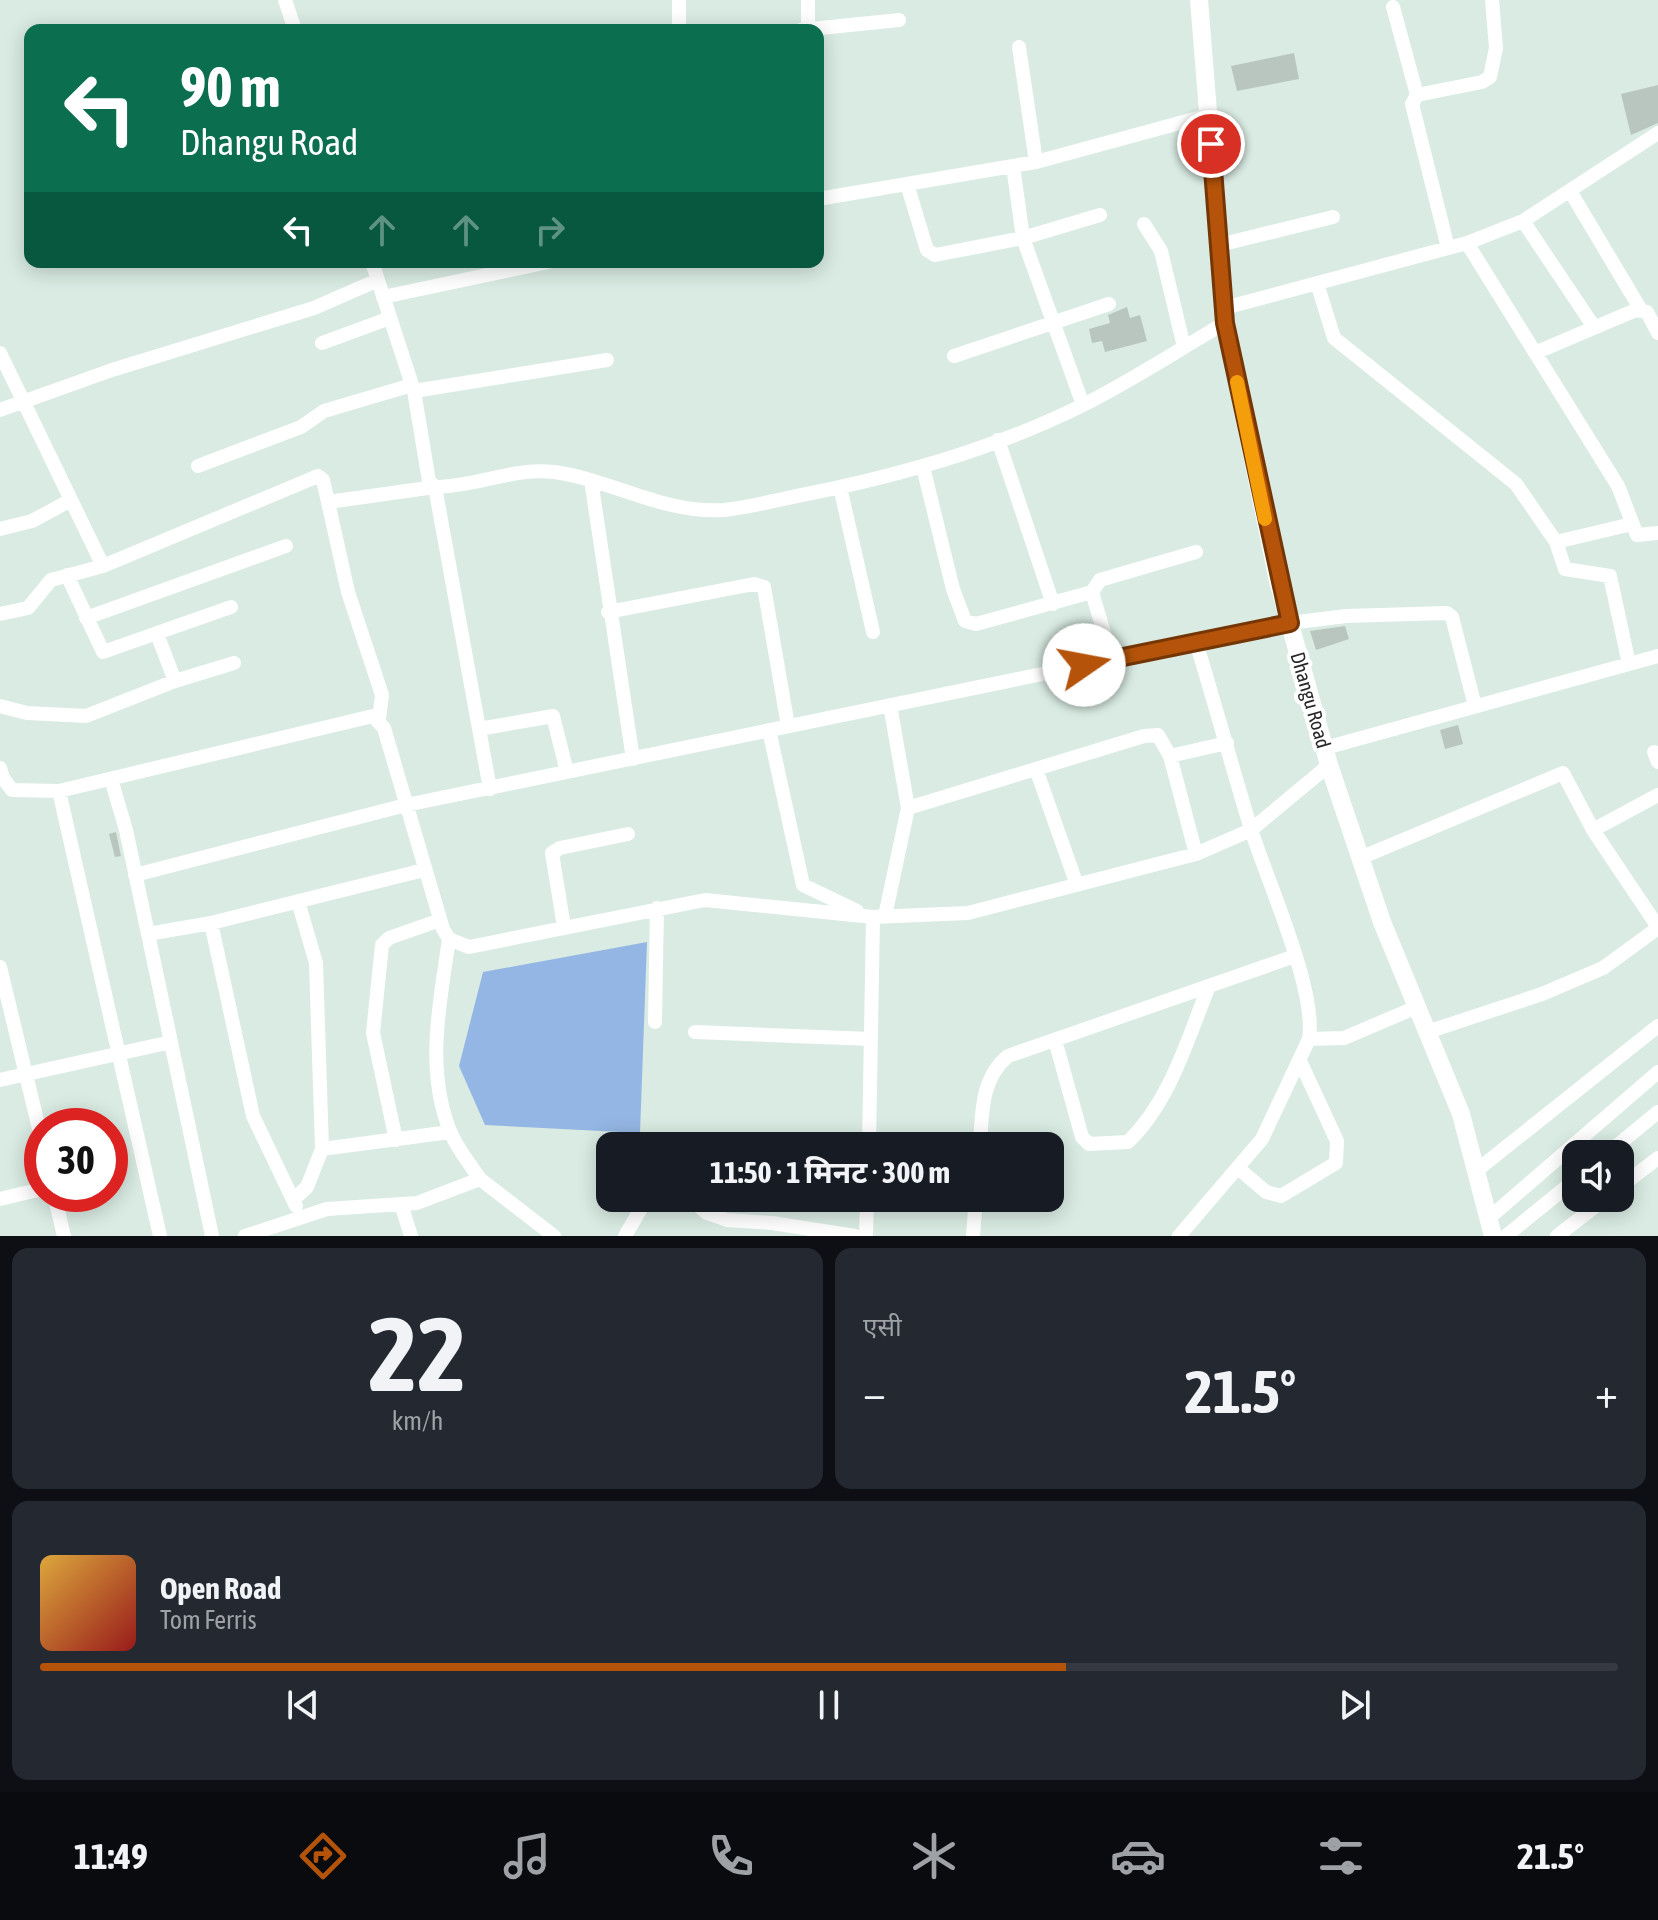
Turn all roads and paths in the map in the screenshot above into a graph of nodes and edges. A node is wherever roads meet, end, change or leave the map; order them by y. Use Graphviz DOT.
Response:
graph roads {
  1 [pos="285,0"];
  2 [pos="679,0"];
  3 [pos="808,0"];
  4 [pos="1199,0"];
  5 [pos="1492,0"];
  6 [pos="1393,7"];
  7 [pos="899,20"];
  8 [pos="293,24"];
  9 [pos="679,24"];
  10 [pos="808,24"];
  11 [pos="824,27"];
  12 [pos="1019,47"];
  13 [pos="1417,95"];
  14 [pos="1209,115"];
  15 [pos="1658,133"];
  16 [pos="1036,162"];
  17 [pos="1013,166"];
  18 [pos="907,184"];
  19 [pos="1570,191"];
  20 [pos="824,198"];
  21 [pos="1100,215"];
  22 [pos="1333,217"];
  23 [pos="1523,221"];
  24 [pos="1144,224"];
  25 [pos="1023,238"];
  26 [pos="1467,243"];
  27 [pos="1219,245"];
  28 [pos="1448,248"];
  29 [pos="374,268"];
  30 [pos="520,268"];
  31 [pos="378,280"];
  32 [pos="1317,283"];
  33 [pos="383,297"];
  34 [pos="1109,304"];
  35 [pos="1641,310"];
  36 [pos="1224,316"];
  37 [pos="390,318"];
  38 [pos="1053,321"];
  39 [pos="1594,327"];
  40 [pos="1658,333"];
  41 [pos="322,343"];
  42 [pos="1184,347"];
  43 [pos="1537,352"];
  44 [pos="0,353"];
  45 [pos="954,356"];
  46 [pos="607,360"];
  47 [pos="413,388"];
  48 [pos="22,403"];
  49 [pos="1083,405"];
  50 [pos="0,410"];
  51 [pos="998,440"];
  52 [pos="198,466"];
  53 [pos="923,467"];
  54 [pos="591,480"];
  55 [pos="435,487"];
  56 [pos="840,487"];
  57 [pos="71,500"];
  58 [pos="328,502"];
  59 [pos="1632,524"];
  60 [pos="0,529"];
  61 [pos="1658,533"];
  62 [pos="1556,542"];
  63 [pos="286,546"];
  64 [pos="1196,552"];
  65 [pos="103,566"];
  66 [pos="67,575"];
  67 [pos="1092,592"];
  68 [pos="1053,604"];
  69 [pos="231,607"];
  70 [pos="608,612"];
  71 [pos="0,614"];
  72 [pos="86,618"];
  73 [pos="1290,623"];
  74 [pos="873,632"];
  75 [pos="157,634"];
  76 [pos="1196,642"];
  77 [pos="1658,656"];
  78 [pos="1112,660"];
  79 [pos="234,663"];
  80 [pos="1629,664"];
  81 [pos="175,681"];
  82 [pos="890,705"];
  83 [pos="0,706"];
  84 [pos="1475,706"];
  85 [pos="379,719"];
  86 [pos="788,726"];
  87 [pos="479,729"];
  88 [pos="769,730"];
  89 [pos="1227,743"];
  90 [pos="1170,756"];
  91 [pos="1327,756"];
  92 [pos="633,759"];
  93 [pos="0,768"];
  94 [pos="1036,769"];
  95 [pos="567,772"];
  96 [pos="111,779"];
  97 [pos="490,789"];
  98 [pos="59,791"];
  99 [pos="6,793"];
  100 [pos="1658,795"];
  101 [pos="406,805"];
  102 [pos="908,808"];
  103 [pos="1251,830"];
  104 [pos="1593,830"];
  105 [pos="628,834"];
  106 [pos="1196,854"];
  107 [pos="1360,858"];
  108 [pos="424,870"];
  109 [pos="135,875"];
  110 [pos="1077,885"];
  111 [pos="298,901"];
  112 [pos="657,908"];
  113 [pos="879,917"];
  114 [pos="440,920"];
  115 [pos="211,923"];
  116 [pos="564,927"];
  117 [pos="1658,928"];
  118 [pos="148,934"];
  119 [pos="449,939"];
  120 [pos="1295,956"];
  121 [pos="0,967"];
  122 [pos="1209,986"];
  123 [pos="1417,1007"];
  124 [pos="655,1022"];
  125 [pos="1658,1026"];
  126 [pos="695,1032"];
  127 [pos="1427,1032"];
  128 [pos="871,1039"];
  129 [pos="1309,1039"];
  130 [pos="1055,1040"];
  131 [pos="171,1042"];
  132 [pos="119,1052"];
  133 [pos="1300,1061"];
  134 [pos="1658,1072"];
  135 [pos="26,1073"];
  136 [pos="0,1080"];
  137 [pos="34,1108"];
  138 [pos="1658,1112"];
  139 [pos="450,1132"];
  140 [pos="869,1132"];
  141 [pos="981,1132"];
  142 [pos="396,1140"];
  143 [pos="1624,1140"];
  144 [pos="322,1149"];
  145 [pos="1658,1158"];
  146 [pos="1238,1168"];
  147 [pos="1476,1171"];
  148 [pos="1634,1176"];
  149 [pos="480,1179"];
  150 [pos="1562,1188"];
  151 [pos="24,1193"];
  152 [pos="0,1199"];
  153 [pos="293,1200"];
  154 [pos="401,1204"];
  155 [pos="57,1212"];
  156 [pos="639,1212"];
  157 [pos="706,1212"];
  158 [pos="867,1212"];
  159 [pos="975,1212"];
  160 [pos="1588,1212"];
  161 [pos="302,1217"];
  162 [pos="280,1230"];
  163 [pos="1492,1231"];
  164 [pos="60,1235"];
  165 [pos="160,1236"];
  166 [pos="212,1236"];
  167 [pos="245,1236"];
  168 [pos="411,1236"];
  169 [pos="554,1236"];
  170 [pos="625,1236"];
  171 [pos="855,1236"];
  172 [pos="866,1236"];
  173 [pos="973,1236"];
  174 [pos="1179,1236"];
  175 [pos="1557,1236"];
  1 -- 8 [label="street"];
  2 -- 9 [label="street"];
  3 -- 10 [label="street"];
  4 -- 14 [label="street, Dhangu Road"];
  5 -- 13 [label="street"];
  6 -- 13 [label="street"];
  7 -- 11 [label="street"];
  12 -- 16 [label="street"];
  13 -- 28 [label="street"];
  14 -- 16 [label="street"];
  14 -- 27 [label="street, Dhangu Road"];
  15 -- 19 [label="street"];
  16 -- 17 [label="street"];
  17 -- 18 [label="street"];
  17 -- 25 [label="street"];
  18 -- 20 [label="street"];
  18 -- 25 [label="street"];
  19 -- 23 [label="street"];
  19 -- 35 [label="street"];
  21 -- 25 [label="street"];
  22 -- 27 [label="street"];
  23 -- 26 [label="street"];
  23 -- 39 [label="street"];
  24 -- 42 [label="street"];
  25 -- 38 [label="street"];
  26 -- 28 [label="street"];
  26 -- 43 [label="street"];
  27 -- 36 [label="street, Dhangu Road"];
  28 -- 32 [label="street"];
  29 -- 31 [label="street"];
  30 -- 33 [label="street"];
  31 -- 33 [label="street"];
  31 -- 48 [label="street"];
  32 -- 36 [label="street"];
  32 -- 62 [label="street"];
  33 -- 37 [label="street"];
  34 -- 38 [label="street"];
  35 -- 39 [label="street"];
  35 -- 40 [label="street"];
  36 -- 42 [label="street"];
  36 -- 73 [label="street, Dhangu Road"];
  37 -- 41 [label="street"];
  37 -- 47 [label="street"];
  38 -- 45 [label="street"];
  38 -- 49 [label="street"];
  39 -- 43 [label="street"];
  42 -- 49 [label="street"];
  43 -- 59 [label="street"];
  44 -- 48 [label="street"];
  46 -- 47 [label="street"];
  47 -- 52 [label="street"];
  47 -- 55 [label="street"];
  48 -- 50 [label="street"];
  48 -- 57 [label="street"];
  49 -- 51 [label="street"];
  51 -- 53 [label="street"];
  51 -- 68 [label="street"];
  53 -- 56 [label="street"];
  53 -- 68 [label="street"];
  54 -- 55 [label="street"];
  54 -- 56 [label="street"];
  54 -- 70 [label="street"];
  55 -- 58 [label="street"];
  55 -- 87 [label="street"];
  56 -- 74 [label="street"];
  57 -- 60 [label="street"];
  57 -- 65 [label="street"];
  58 -- 65 [label="street"];
  58 -- 85 [label="street"];
  59 -- 61 [label="street"];
  59 -- 62 [label="street"];
  62 -- 80 [label="street"];
  63 -- 72 [label="street"];
  64 -- 67 [label="street"];
  65 -- 66 [label="street"];
  66 -- 71 [label="street"];
  66 -- 72 [label="street"];
  67 -- 68 [label="street"];
  67 -- 78 [label="street"];
  69 -- 75 [label="street"];
  70 -- 86 [label="street"];
  70 -- 92 [label="street"];
  72 -- 75 [label="street"];
  73 -- 76 [label="street"];
  73 -- 84 [label="street"];
  73 -- 91 [label="street, Dhangu Road"];
  75 -- 81 [label="street"];
  76 -- 78 [label="street"];
  76 -- 89 [label="street"];
  77 -- 80 [label="street"];
  78 -- 82 [label="street"];
  79 -- 81 [label="street"];
  80 -- 84 [label="street"];
  81 -- 83 [label="street"];
  82 -- 86 [label="street"];
  82 -- 102 [label="street"];
  84 -- 91 [label="street"];
  85 -- 96 [label="street"];
  85 -- 101 [label="street"];
  86 -- 88 [label="street"];
  87 -- 95 [label="street"];
  87 -- 97 [label="street"];
  88 -- 92 [label="street"];
  88 -- 113 [label="street"];
  89 -- 90 [label="street"];
  89 -- 103 [label="street"];
  90 -- 94 [label="street"];
  90 -- 106 [label="street"];
  91 -- 103 [label="street"];
  91 -- 107 [label="street, Dhangu Road"];
  92 -- 95 [label="street"];
  93 -- 99 [label="street"];
  94 -- 102 [label="street"];
  94 -- 110 [label="street"];
  95 -- 97 [label="street"];
  96 -- 98 [label="street"];
  96 -- 109 [label="street"];
  97 -- 101 [label="street"];
  98 -- 99 [label="street"];
  98 -- 132 [label="street"];
  100 -- 104 [label="street"];
  101 -- 108 [label="street"];
  101 -- 109 [label="street"];
  102 -- 113 [label="street"];
  103 -- 106 [label="street"];
  103 -- 120 [label="street"];
  104 -- 107 [label="street"];
  104 -- 117 [label="street"];
  105 -- 116 [label="street"];
  106 -- 110 [label="street"];
  107 -- 123 [label="street, Dhangu Road"];
  108 -- 111 [label="street"];
  108 -- 114 [label="street"];
  109 -- 118 [label="street"];
  110 -- 113 [label="street"];
  111 -- 115 [label="street"];
  111 -- 144 [label="street"];
  112 -- 113 [label="street"];
  112 -- 116 [label="street"];
  112 -- 124 [label="street"];
  113 -- 128 [label="street"];
  114 -- 119 [label="street"];
  114 -- 142 [label="street"];
  115 -- 118 [label="street"];
  115 -- 153 [label="street"];
  116 -- 119 [label="street"];
  117 -- 127 [label="street"];
  118 -- 131 [label="street"];
  119 -- 139 [label="street"];
  120 -- 122 [label="street"];
  120 -- 129 [label="street"];
  121 -- 135 [label="street"];
  122 -- 130 [label="street"];
  122 -- 130 [label="street"];
  123 -- 127 [label="street, Dhangu Road"];
  123 -- 129 [label="street"];
  125 -- 147 [label="street"];
  126 -- 128 [label="street"];
  127 -- 147 [label="street, Dhangu Road"];
  128 -- 140 [label="street"];
  129 -- 133 [label="street"];
  130 -- 141 [label="street"];
  131 -- 132 [label="street"];
  131 -- 166 [label="street"];
  132 -- 135 [label="street"];
  132 -- 165 [label="street"];
  133 -- 146 [label="street"];
  133 -- 146 [label="street"];
  134 -- 163 [label="street"];
  135 -- 136 [label="street"];
  135 -- 137 [label="street"];
  138 -- 143 [label="street"];
  139 -- 142 [label="street"];
  139 -- 149 [label="street"];
  142 -- 144 [label="street"];
  144 -- 153 [label="street"];
  145 -- 148 [label="street"];
  146 -- 174 [label="street"];
  147 -- 163 [label="street, Dhangu Road"];
  149 -- 154 [label="street"];
  149 -- 169 [label="street"];
  150 -- 163 [label="street"];
  151 -- 152 [label="street"];
  153 -- 161 [label="street"];
  154 -- 161 [label="street"];
  154 -- 168 [label="street"];
  155 -- 164 [label="street"];
  156 -- 170 [label="street"];
  157 -- 171 [label="street"];
  158 -- 172 [label="street"];
  159 -- 173 [label="street"];
  160 -- 175 [label="street"];
  161 -- 162 [label="street"];
  162 -- 167 [label="street"];
}
